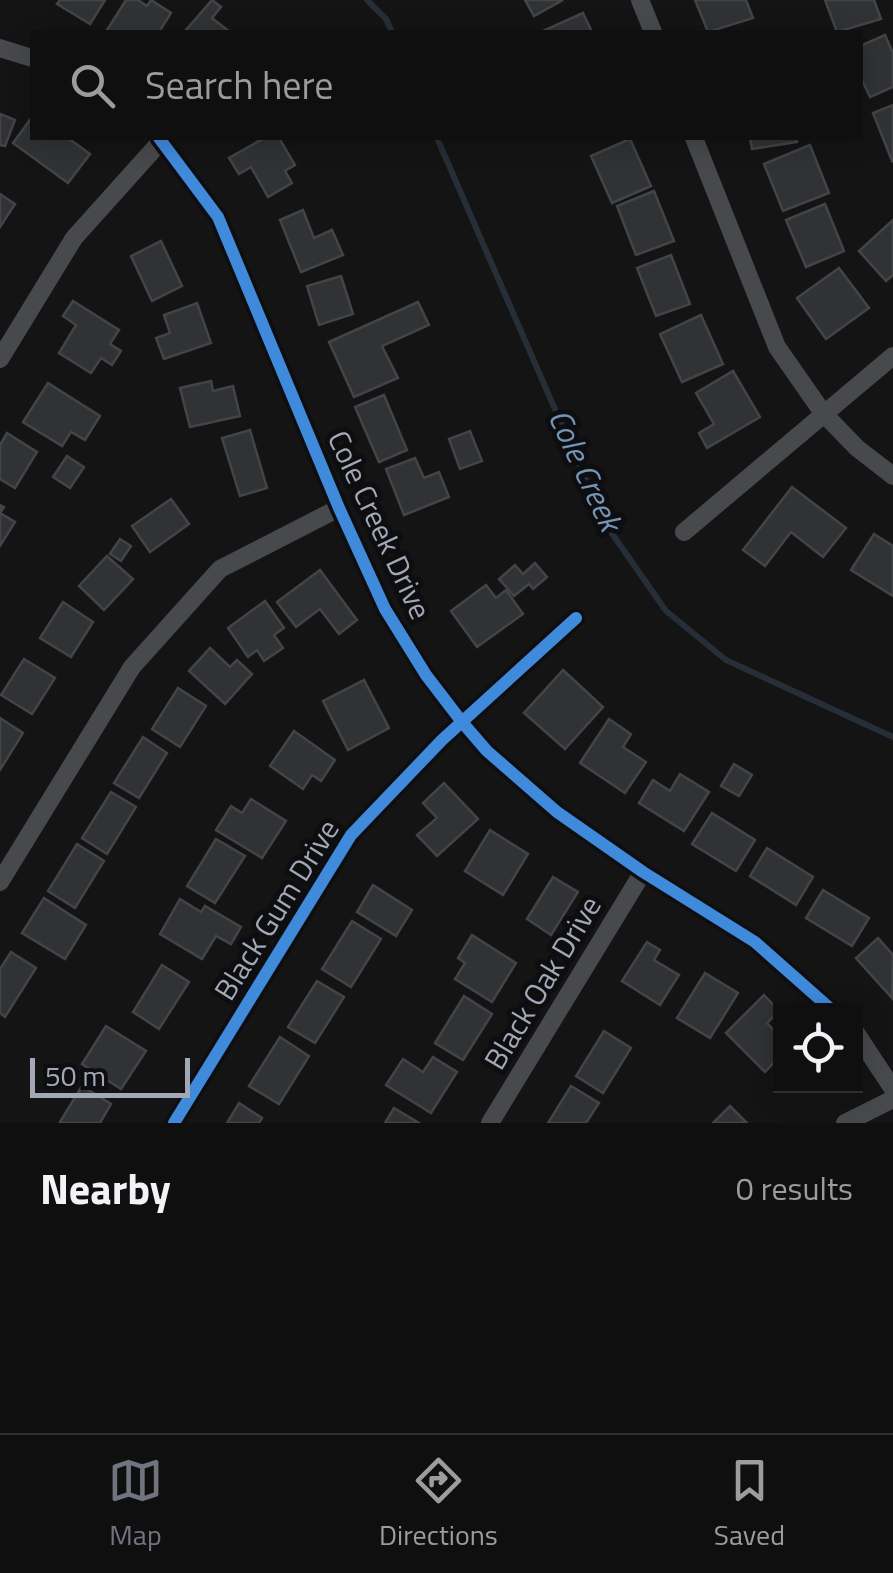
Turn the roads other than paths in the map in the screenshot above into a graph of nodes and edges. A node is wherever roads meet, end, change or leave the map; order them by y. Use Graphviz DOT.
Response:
graph roads {
  1 [pos="640,0"];
  2 [pos="652,30"];
  3 [pos="0,48"];
  4 [pos="30,57"];
  5 [pos="159,140"];
  6 [pos="161,140"];
  7 [pos="695,140"];
  8 [pos="893,356"];
  9 [pos="0,359"];
  10 [pos="823,413"];
  11 [pos="893,476"];
  12 [pos="339,508"];
  13 [pos="684,532"];
  14 [pos="576,618"];
  15 [pos="462,722"];
  16 [pos="643,872"];
  17 [pos="0,882"];
  18 [pos="825,1003"];
  19 [pos="863,1044"];
  20 [pos="893,1088"];
  21 [pos="893,1099"];
  22 [pos="174,1123"];
  23 [pos="490,1123"];
  24 [pos="846,1123"];
  1 -- 2 [label="street"];
  3 -- 4 [label="street"];
  5 -- 9 [label="street"];
  6 -- 12 [label="street, Cole Creek Drive"];
  7 -- 10 [label="street"];
  8 -- 10 [label="street"];
  10 -- 11 [label="street"];
  10 -- 13 [label="street"];
  12 -- 15 [label="street, Cole Creek Drive"];
  12 -- 17 [label="street"];
  14 -- 15 [label="street, Black Gum Drive"];
  15 -- 16 [label="street, Cole Creek Drive"];
  15 -- 22 [label="street, Black Gum Drive"];
  16 -- 18 [label="street, Cole Creek Drive"];
  16 -- 23 [label="street, Black Oak Drive"];
  19 -- 20 [label="street"];
  21 -- 24 [label="street"];
}
